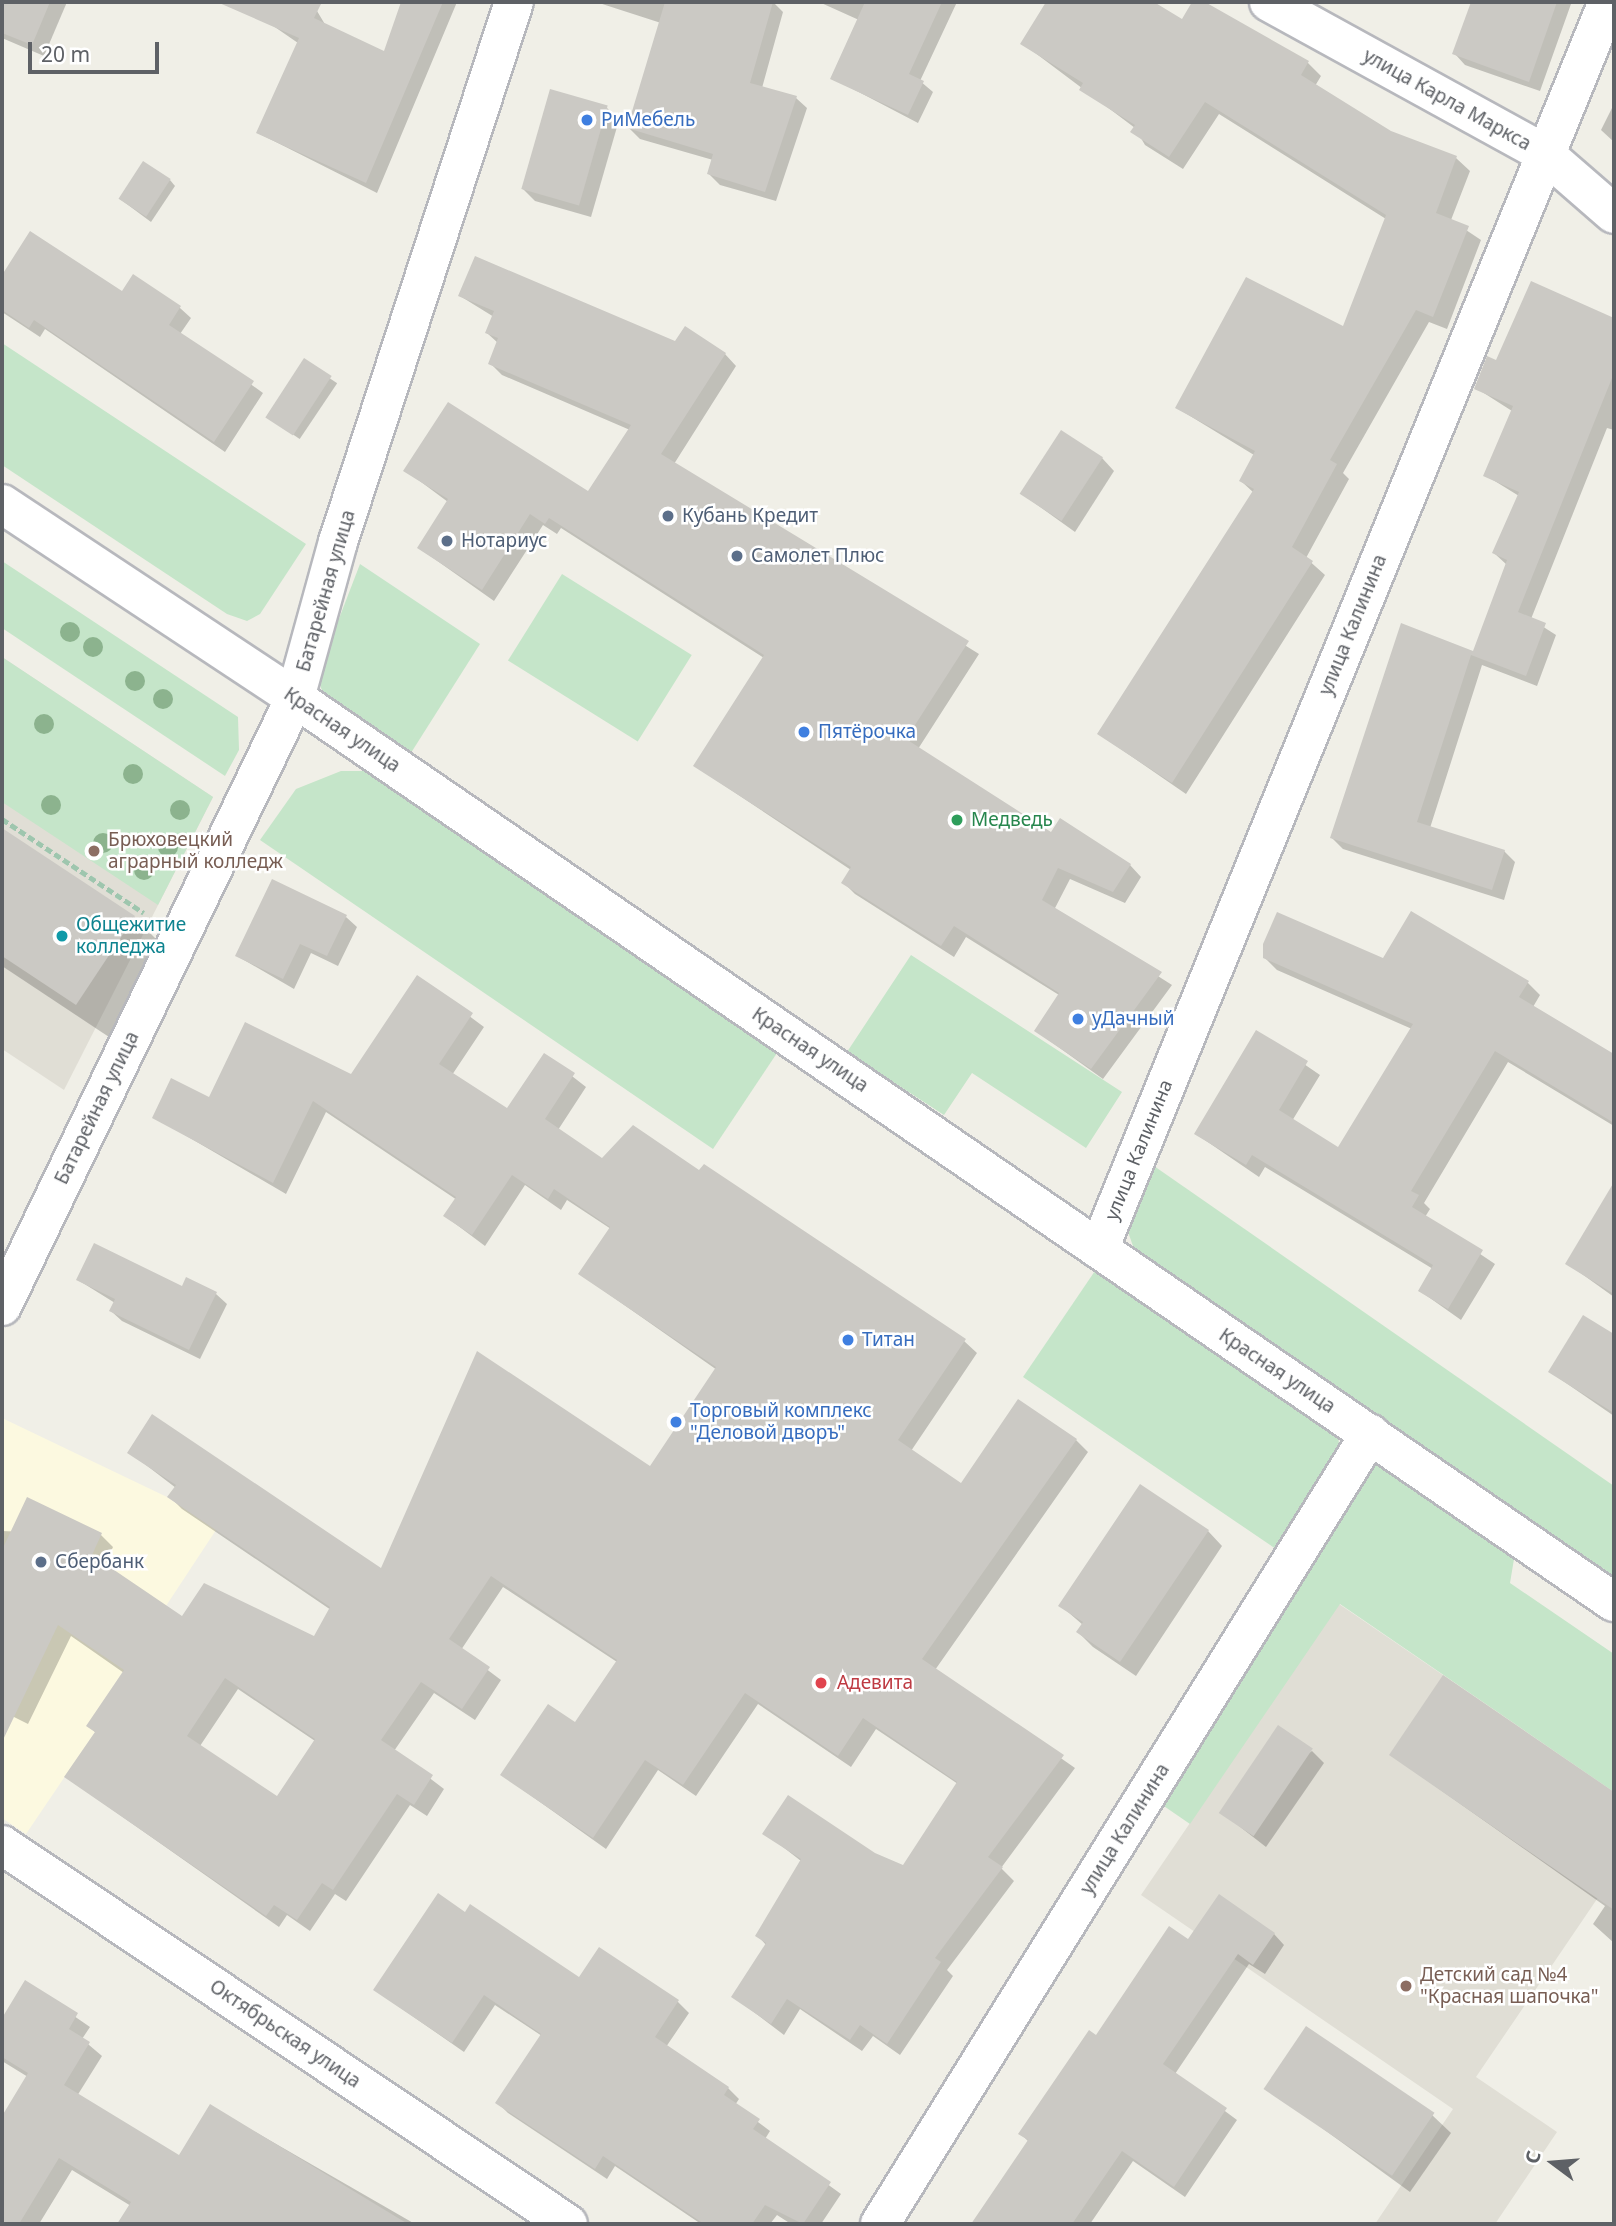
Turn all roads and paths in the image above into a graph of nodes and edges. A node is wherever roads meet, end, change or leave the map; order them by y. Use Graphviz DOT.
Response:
graph roads {
  1 [pos="514,2"];
  2 [pos="1269,2"];
  3 [pos="1608,2"];
  4 [pos="1545,154"];
  5 [pos="1614,214"];
  6 [pos="2,504"];
  7 [pos="295,698"];
  8 [pos="2,819"];
  9 [pos="149,916"];
  10 [pos="1099,1249"];
  11 [pos="2,1306"];
  12 [pos="1370,1434"];
  13 [pos="1614,1602"];
  14 [pos="2,1845"];
  15 [pos="568,2224"];
  16 [pos="880,2224"];
  1 -- 7 [label="street, Батарейная улица"];
  2 -- 4 [label="street, улица Карла Маркса"];
  3 -- 4 [label="street, улица Калинина"];
  4 -- 5 [label="street, улица Карла Маркса"];
  4 -- 10 [label="street, улица Калинина"];
  6 -- 7 [label="street, Красная улица"];
  7 -- 10 [label="street, Красная улица"];
  7 -- 11 [label="street, Батарейная улица"];
  8 -- 9 [label="path"];
  10 -- 12 [label="street, Красная улица"];
  12 -- 13 [label="street, Красная улица"];
  12 -- 16 [label="street, улица Калинина"];
  14 -- 15 [label="street, Октябрьская улица"];
}
